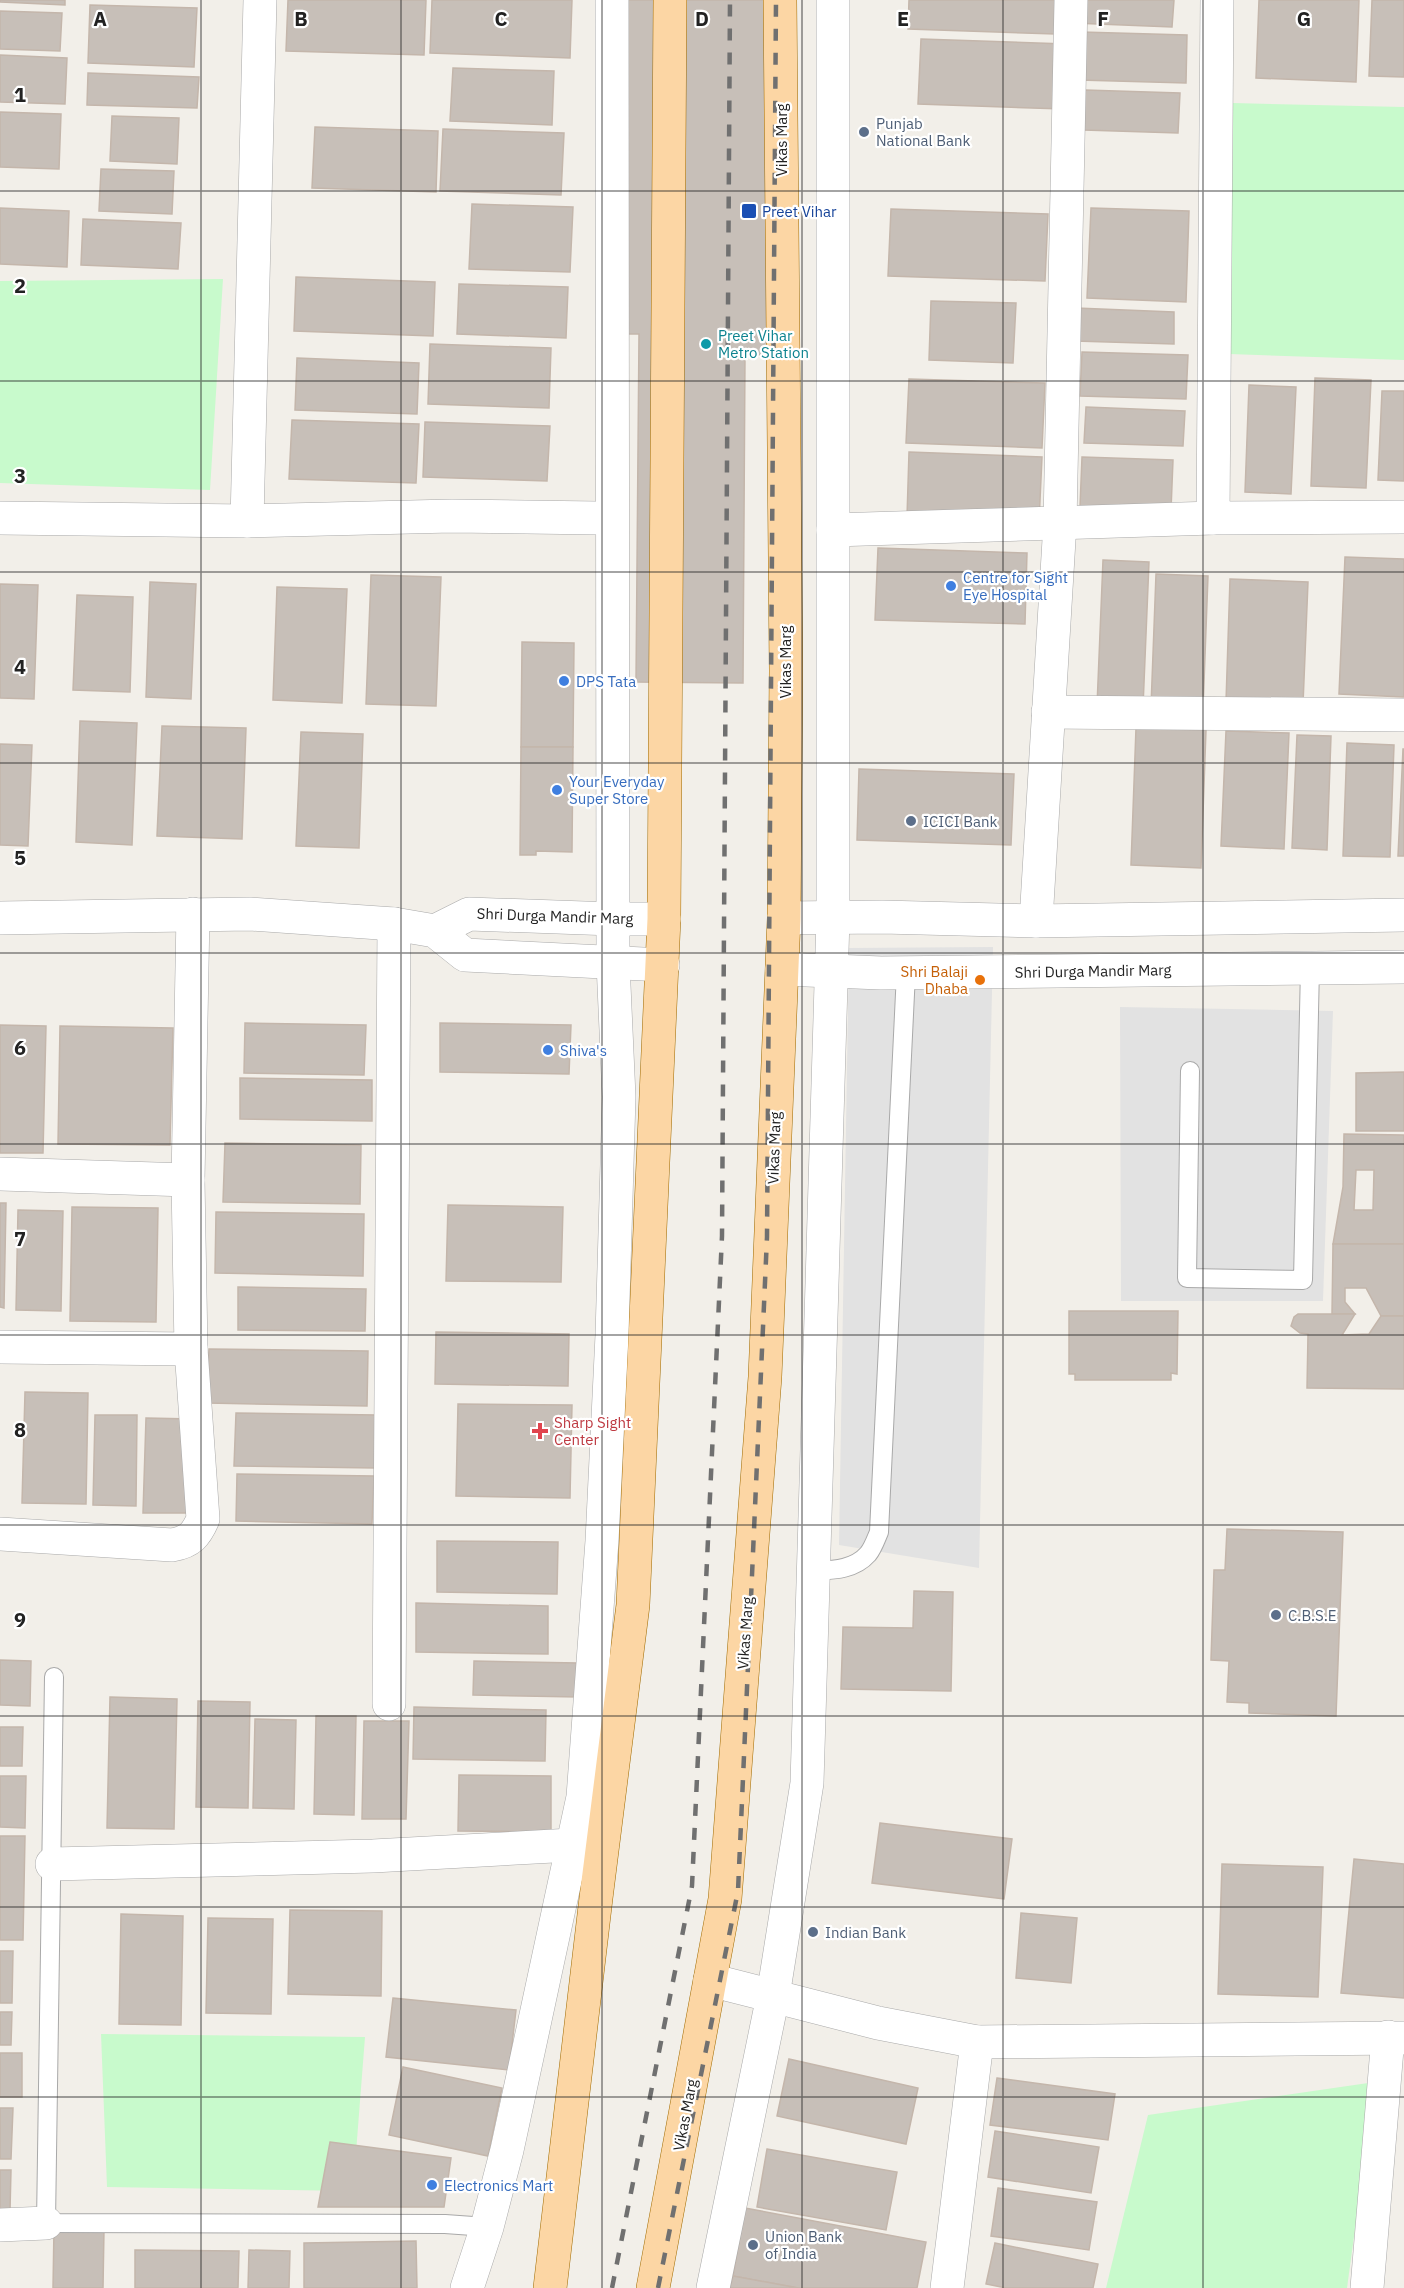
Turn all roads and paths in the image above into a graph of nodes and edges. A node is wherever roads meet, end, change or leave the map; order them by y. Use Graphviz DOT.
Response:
graph roads {
  1 [pos="260,0"];
  2 [pos="612,0"];
  3 [pos="670,0"];
  4 [pos="780,0"];
  5 [pos="833,0"];
  6 [pos="1071,0"];
  7 [pos="1216,0"];
  8 [pos="1404,517"];
  9 [pos="0,518"];
  10 [pos="598,518"];
  11 [pos="1213,518"];
  12 [pos="247,521"];
  13 [pos="1060,523"];
  14 [pos="832,530"];
  15 [pos="1048,712"];
  16 [pos="1404,715"];
  17 [pos="193,914"];
  18 [pos="1404,915"];
  19 [pos="0,918"];
  20 [pos="784,918"];
  21 [pos="833,918"];
  22 [pos="614,919"];
  23 [pos="664,919"];
  24 [pos="1109,920"];
  25 [pos="1036,921"];
  26 [pos="394,924"];
  27 [pos="435,931"];
  28 [pos="613,963"];
  29 [pos="663,965"];
  30 [pos="1404,967"];
  31 [pos="1310,968"];
  32 [pos="782,969"];
  33 [pos="1111,970"];
  34 [pos="831,972"];
  35 [pos="906,973"];
  36 [pos="1190,1071"];
  37 [pos="0,1174"];
  38 [pos="188,1180"];
  39 [pos="0,1347"];
  40 [pos="191,1349"];
  41 [pos="0,1534"];
  42 [pos="814,1571"];
  43 [pos="54,1677"];
  44 [pos="389,1704"];
  45 [pos="572,1845"];
  46 [pos="52,1864"];
  47 [pos="710,1980"];
  48 [pos="773,1995"];
  49 [pos="1396,2038"];
  50 [pos="977,2042"];
  51 [pos="46,2223"];
  52 [pos="0,2225"];
  53 [pos="487,2227"];
  54 [pos="467,2288"];
  55 [pos="550,2288"];
  56 [pos="652,2288"];
  57 [pos="713,2288"];
  58 [pos="947,2288"];
  59 [pos="1367,2288"];
  1 -- 12 [label="street"];
  2 -- 22 [label="street"];
  3 -- 23 [label="main road"];
  4 -- 20 [label="main road, Vikas Marg"];
  5 -- 14 [label="street"];
  6 -- 13 [label="street"];
  7 -- 11 [label="street"];
  8 -- 11 [label="street"];
  9 -- 12 [label="street"];
  10 -- 12 [label="street"];
  11 -- 13 [label="street"];
  13 -- 14 [label="street"];
  13 -- 15 [label="street"];
  14 -- 21 [label="street"];
  15 -- 16 [label="street"];
  15 -- 25 [label="street"];
  17 -- 19 [label="street"];
  17 -- 26 [label="street"];
  17 -- 38 [label="street"];
  18 -- 24 [label="street"];
  20 -- 21 [label="street"];
  20 -- 32 [label="main road, Vikas Marg"];
  21 -- 25 [label="street"];
  21 -- 34 [label="street"];
  22 -- 23 [label="street, Shri Durga Mandir Marg"];
  22 -- 27 [label="street, Shri Durga Mandir Marg"];
  22 -- 28 [label="street"];
  23 -- 29 [label="main road"];
  24 -- 25 [label="street"];
  24 -- 33 [label="street"];
  26 -- 27 [label="street"];
  26 -- 44 [label="street"];
  27 -- 28 [label="street"];
  28 -- 29 [label="street"];
  28 -- 45 [label="street"];
  29 -- 55 [label="main road"];
  30 -- 31 [label="street, Shri Durga Mandir Marg"];
  31 -- 33 [label="street, Shri Durga Mandir Marg"];
  31 -- 36 [label="lane"];
  32 -- 34 [label="street, Shri Durga Mandir Marg"];
  32 -- 47 [label="main road, Vikas Marg"];
  33 -- 35 [label="street, Shri Durga Mandir Marg"];
  34 -- 35 [label="street, Shri Durga Mandir Marg"];
  34 -- 42 [label="street"];
  35 -- 42 [label="lane"];
  37 -- 38 [label="street"];
  38 -- 40 [label="street"];
  39 -- 40 [label="street"];
  40 -- 41 [label="street"];
  42 -- 48 [label="street"];
  43 -- 46 [label="lane"];
  45 -- 46 [label="street"];
  45 -- 53 [label="street"];
  46 -- 51 [label="lane"];
  47 -- 48 [label="street"];
  47 -- 56 [label="main road, Vikas Marg"];
  48 -- 50 [label="street"];
  48 -- 57 [label="street"];
  49 -- 50 [label="street"];
  49 -- 59 [label="street"];
  50 -- 58 [label="street"];
  51 -- 52 [label="street"];
  51 -- 53 [label="lane"];
  53 -- 54 [label="street"];
}
